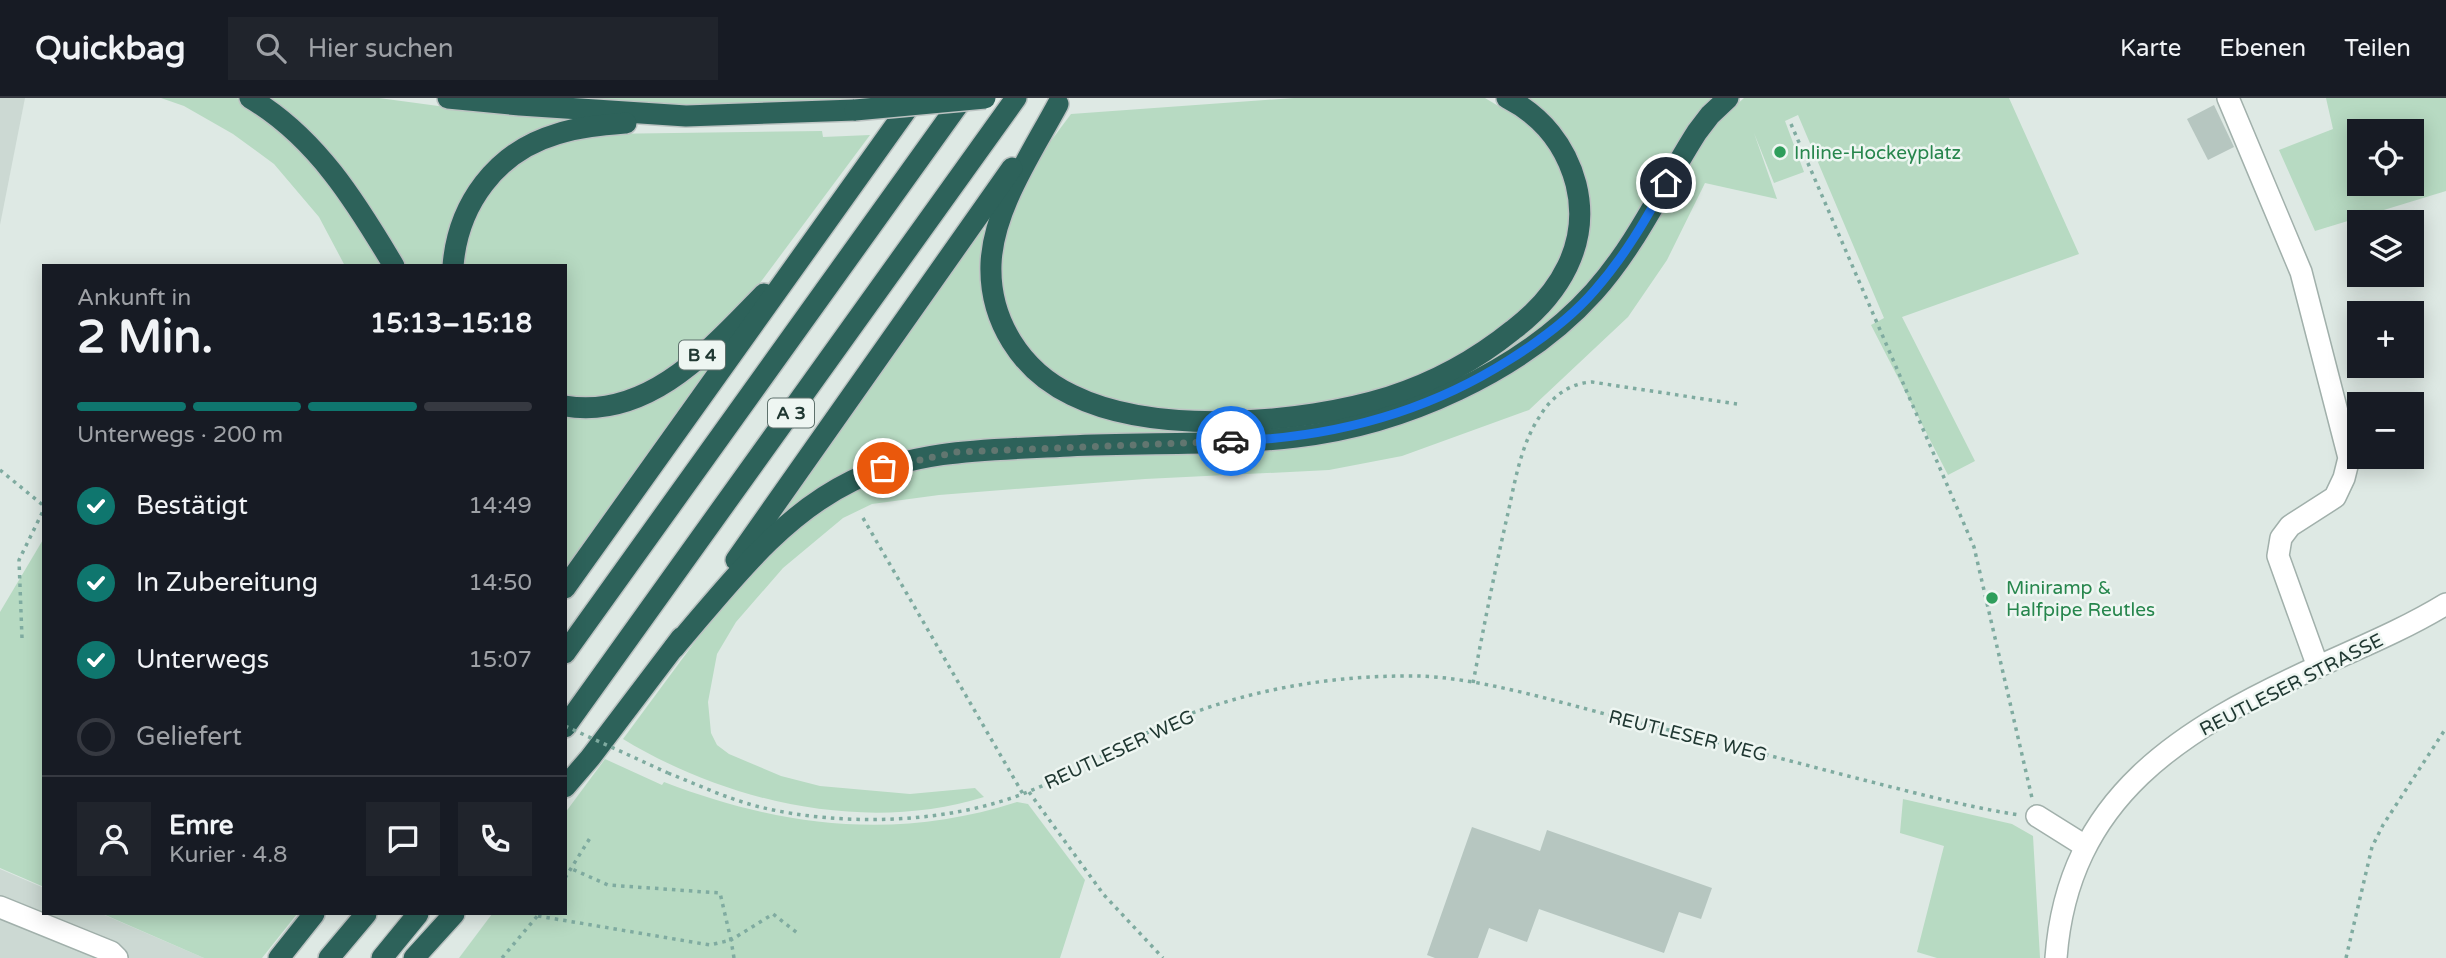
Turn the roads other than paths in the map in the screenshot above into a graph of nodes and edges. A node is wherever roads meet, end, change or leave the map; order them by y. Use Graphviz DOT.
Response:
graph roads {
  1 [pos="250,98"];
  2 [pos="448,98"];
  3 [pos="915,98"];
  4 [pos="963,98"];
  5 [pos="985,98"];
  6 [pos="1016,98"];
  7 [pos="1507,98"];
  8 [pos="1728,98"];
  9 [pos="2228,98"];
  10 [pos="1060,101"];
  11 [pos="686,116"];
  12 [pos="810,248"];
  13 [pos="393,264"];
  14 [pos="453,264"];
  15 [pos="567,406"];
  16 [pos="567,585"];
  17 [pos="2446,604"];
  18 [pos="674,648"];
  19 [pos="567,650"];
  20 [pos="2318,667"];
  21 [pos="567,723"];
  22 [pos="567,785"];
  23 [pos="2036,816"];
  24 [pos="2085,846"];
  25 [pos="0,907"];
  26 [pos="313,915"];
  27 [pos="365,915"];
  28 [pos="417,915"];
  29 [pos="453,915"];
  30 [pos="117,958"];
  31 [pos="279,958"];
  32 [pos="329,958"];
  33 [pos="382,958"];
  34 [pos="414,958"];
  35 [pos="2056,958"];
  1 -- 13 [label="highway"];
  2 -- 11 [label="highway"];
  3 -- 12 [label="highway"];
  4 -- 19 [label="highway, A 3"];
  5 -- 11 [label="highway, bridge"];
  6 -- 21 [label="highway, A 3"];
  7 -- 10 [label="highway"];
  8 -- 18 [label="highway"];
  9 -- 20 [label="street"];
  10 -- 18 [label="highway"];
  11 -- 14 [label="highway"];
  12 -- 15 [label="highway, B 4"];
  12 -- 16 [label="highway"];
  17 -- 20 [label="street, REUTLESER STRASSE"];
  18 -- 22 [label="highway"];
  20 -- 24 [label="street, REUTLESER STRASSE"];
  23 -- 24 [label="street"];
  24 -- 35 [label="street, REUTLESER STRASSE"];
  25 -- 30 [label="street"];
  26 -- 31 [label="highway"];
  27 -- 32 [label="highway"];
  28 -- 33 [label="highway"];
  29 -- 34 [label="highway"];
}
